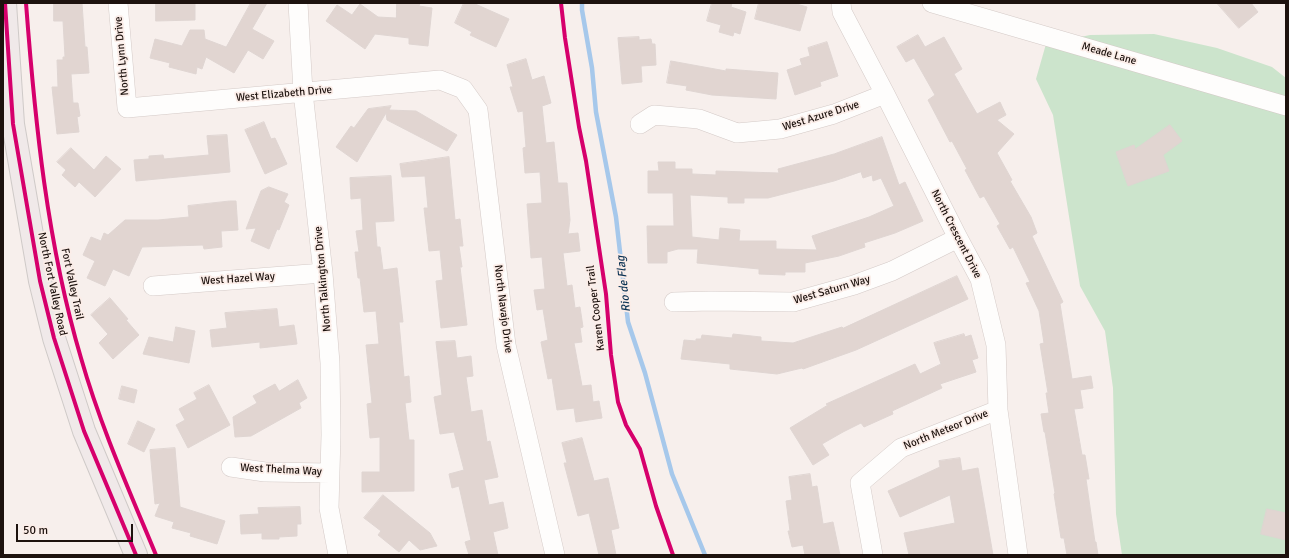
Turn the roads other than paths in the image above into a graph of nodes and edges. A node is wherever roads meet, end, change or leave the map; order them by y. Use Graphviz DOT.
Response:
graph roads {
  1 [pos="5,3"];
  2 [pos="118,3"];
  3 [pos="298,3"];
  4 [pos="841,3"];
  5 [pos="932,3"];
  6 [pos="440,80"];
  7 [pos="303,92"];
  8 [pos="885,94"];
  9 [pos="1286,106"];
  10 [pos="127,108"];
  11 [pos="640,124"];
  12 [pos="958,238"];
  13 [pos="323,273"];
  14 [pos="153,286"];
  15 [pos="674,302"];
  16 [pos="998,410"];
  17 [pos="231,467"];
  18 [pos="330,473"];
  19 [pos="136,555"];
  20 [pos="338,555"];
  21 [pos="555,555"];
  22 [pos="872,555"];
  23 [pos="1018,555"];
  1 -- 19 [label="main road, North Fort Valley Road"];
  2 -- 10 [label="street, North Lynn Drive"];
  3 -- 7 [label="street, North Talkington Drive"];
  4 -- 8 [label="street, North Crescent Drive"];
  5 -- 9 [label="street, Meade Lane"];
  6 -- 7 [label="street, West Elizabeth Drive"];
  6 -- 21 [label="street, North Navajo Drive"];
  7 -- 10 [label="street, West Elizabeth Drive"];
  7 -- 13 [label="street, North Talkington Drive"];
  8 -- 11 [label="street, West Azure Drive"];
  8 -- 12 [label="street, North Crescent Drive"];
  12 -- 15 [label="street, West Saturn Way"];
  12 -- 16 [label="street, North Crescent Drive"];
  13 -- 14 [label="street, West Hazel Way"];
  13 -- 18 [label="street, North Talkington Drive"];
  16 -- 22 [label="street, North Meteor Drive"];
  16 -- 23 [label="street, North Crescent Drive"];
  17 -- 18 [label="street, West Thelma Way"];
  18 -- 20 [label="street, North Talkington Drive"];
}
